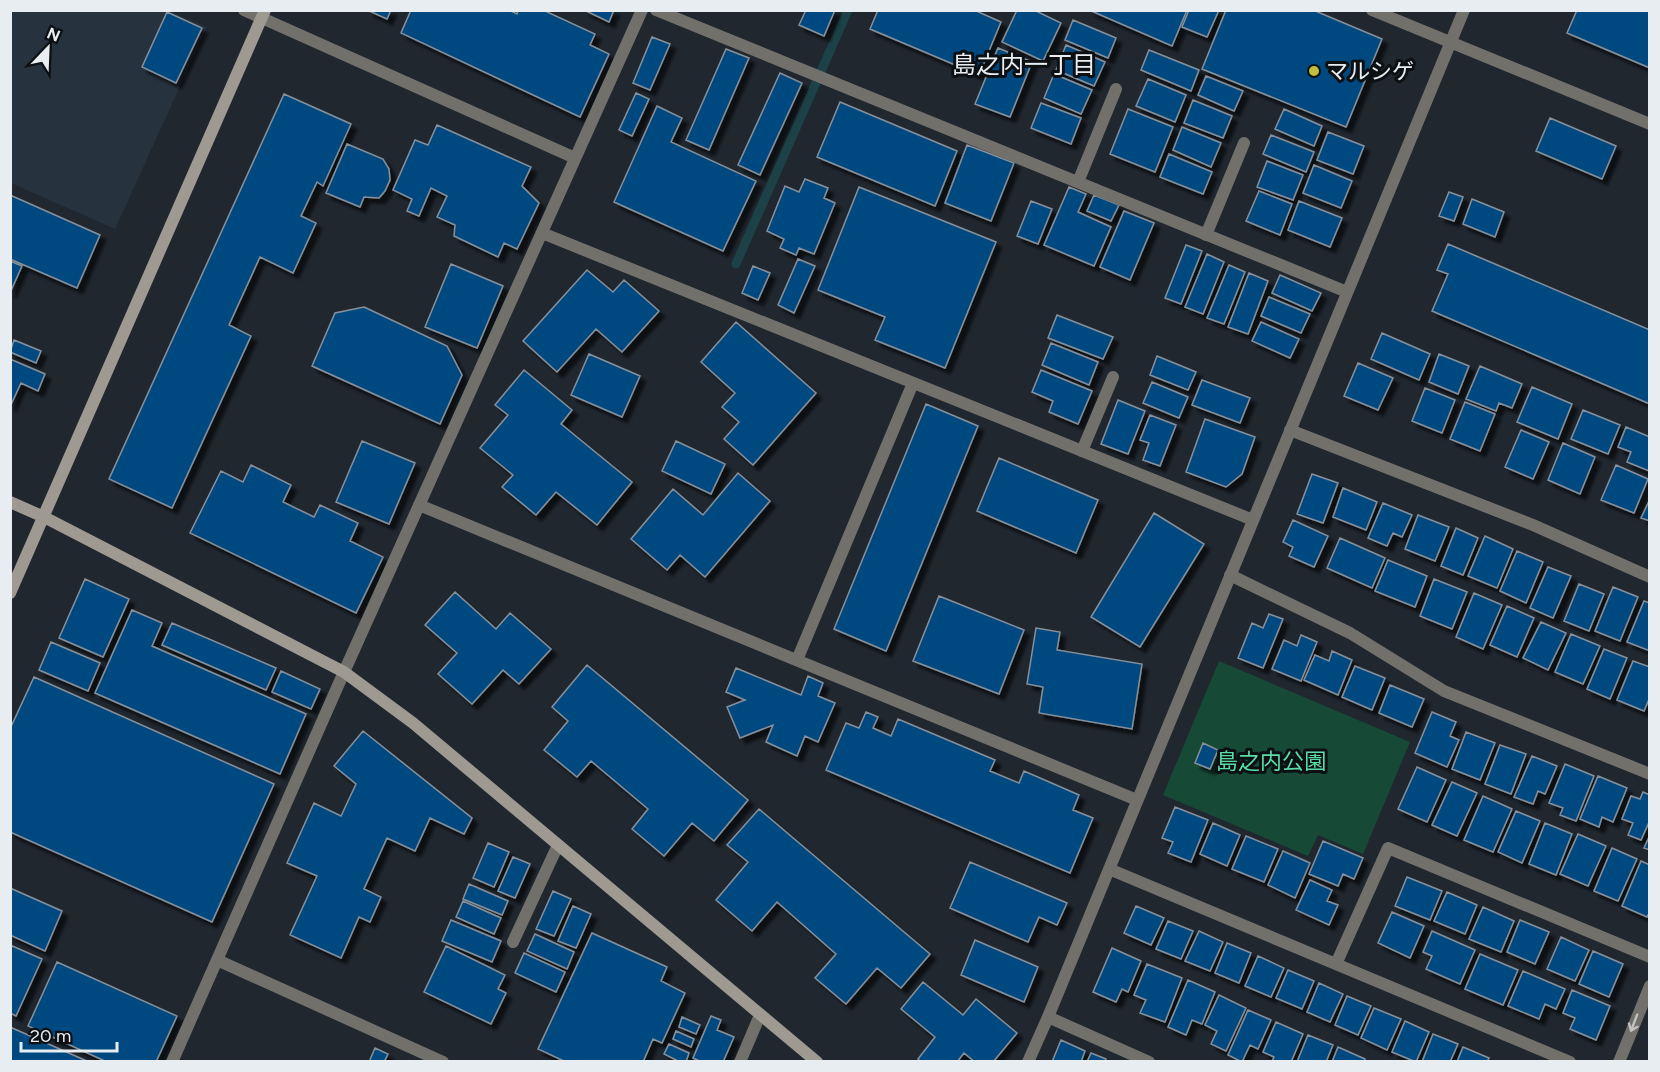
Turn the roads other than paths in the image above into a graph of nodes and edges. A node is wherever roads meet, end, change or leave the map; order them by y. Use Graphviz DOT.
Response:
graph roads {
  1 [pos="244,10"];
  2 [pos="642,10"];
  3 [pos="656,10"];
  4 [pos="1372,10"];
  5 [pos="1464,10"];
  6 [pos="263,14"];
  7 [pos="1451,42"];
  8 [pos="1116,89"];
  9 [pos="1650,124"];
  10 [pos="1244,143"];
  11 [pos="575,158"];
  12 [pos="1078,182"];
  13 [pos="542,233"];
  14 [pos="1206,235"];
  15 [pos="1347,292"];
  16 [pos="1113,377"];
  17 [pos="913,383"];
  18 [pos="1290,430"];
  19 [pos="1082,451"];
  20 [pos="10,502"];
  21 [pos="419,505"];
  22 [pos="44,517"];
  23 [pos="1253,520"];
  24 [pos="1230,575"];
  25 [pos="1650,577"];
  26 [pos="10,593"];
  27 [pos="797,660"];
  28 [pos="344,672"];
  29 [pos="1650,774"];
  30 [pos="1137,800"];
  31 [pos="558,845"];
  32 [pos="1109,869"];
  33 [pos="513,942"];
  34 [pos="1650,957"];
  35 [pos="217,960"];
  36 [pos="1336,964"];
  37 [pos="1650,986"];
  38 [pos="1646,1004"];
  39 [pos="760,1015"];
  40 [pos="1048,1017"];
  41 [pos="172,1062"];
  42 [pos="442,1062"];
  43 [pos="740,1062"];
  44 [pos="817,1062"];
  45 [pos="1028,1062"];
  46 [pos="1149,1062"];
  47 [pos="1570,1062"];
  48 [pos="1620,1062"];
  1 -- 6 [label="street"];
  2 -- 11 [label="street"];
  3 -- 12 [label="street"];
  4 -- 7 [label="street"];
  5 -- 7 [label="street"];
  6 -- 11 [label="street"];
  6 -- 22 [label="street"];
  7 -- 9 [label="street"];
  7 -- 15 [label="street"];
  8 -- 12 [label="street"];
  10 -- 14 [label="street"];
  11 -- 13 [label="street"];
  12 -- 14 [label="street"];
  13 -- 17 [label="street"];
  13 -- 21 [label="street"];
  14 -- 15 [label="street"];
  15 -- 18 [label="street"];
  16 -- 19 [label="street"];
  17 -- 19 [label="street"];
  17 -- 27 [label="street"];
  18 -- 23 [label="street"];
  18 -- 25 [label="street"];
  19 -- 23 [label="street"];
  20 -- 22 [label="street"];
  21 -- 27 [label="street"];
  21 -- 28 [label="street"];
  22 -- 26 [label="street"];
  22 -- 28 [label="street"];
  23 -- 24 [label="street"];
  24 -- 29 [label="street"];
  24 -- 30 [label="street"];
  27 -- 30 [label="street"];
  28 -- 31 [label="street"];
  28 -- 35 [label="street"];
  30 -- 32 [label="street"];
  31 -- 33 [label="street"];
  31 -- 39 [label="street"];
  32 -- 36 [label="street"];
  32 -- 40 [label="street"];
  34 -- 36 [label="street"];
  35 -- 41 [label="street"];
  35 -- 42 [label="street"];
  36 -- 47 [label="street"];
  37 -- 38 [label="street"];
  38 -- 48 [label="street, one-way"];
  39 -- 43 [label="street"];
  39 -- 44 [label="street"];
  40 -- 45 [label="street"];
  40 -- 46 [label="street"];
}
